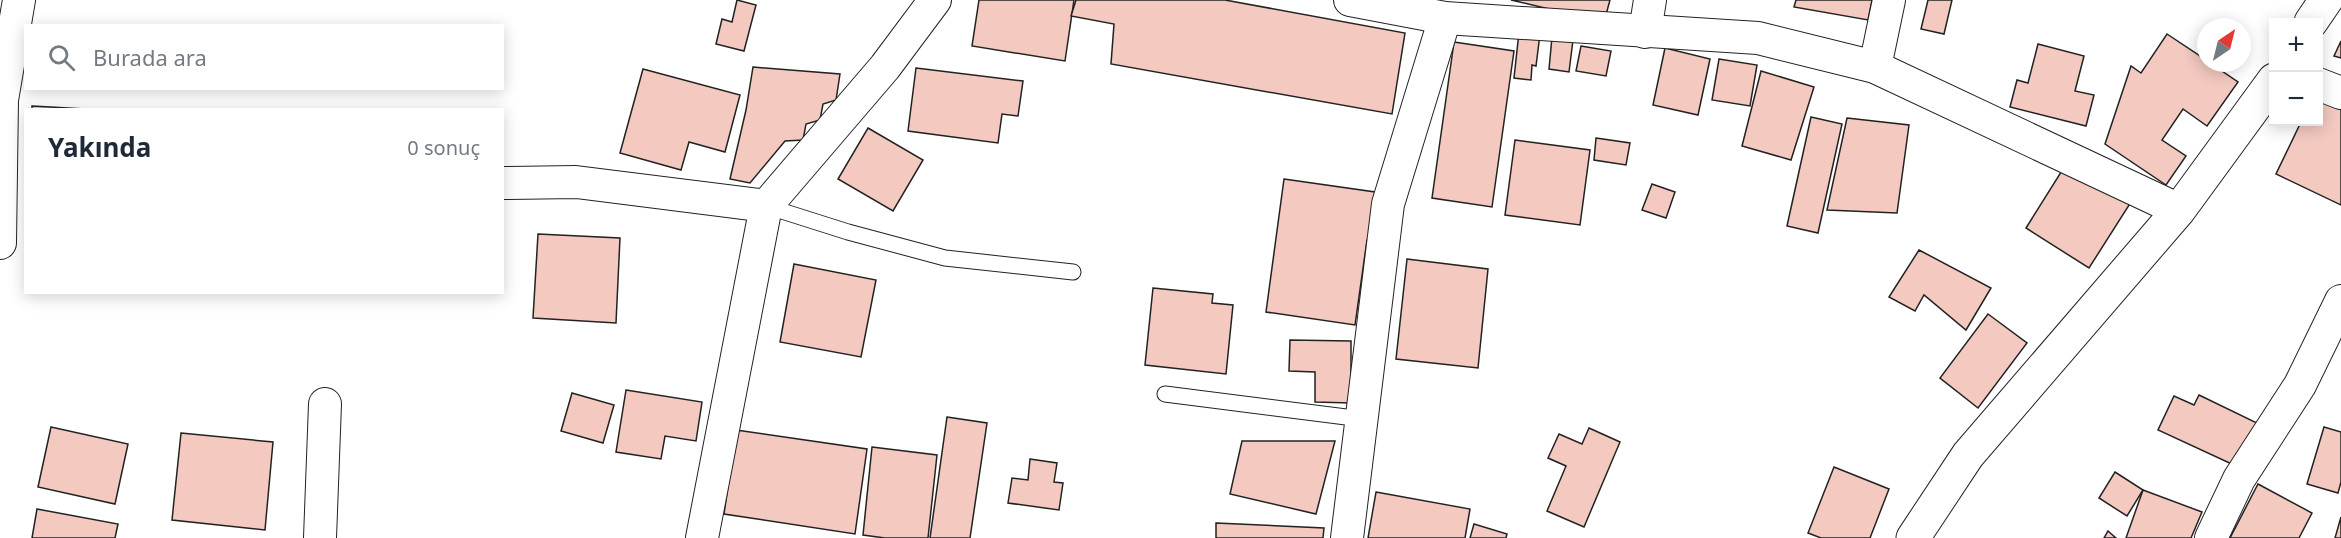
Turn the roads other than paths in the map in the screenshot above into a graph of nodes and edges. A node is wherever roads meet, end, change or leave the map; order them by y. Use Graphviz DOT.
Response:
graph roads {
  1 [pos="935,0"];
  2 [pos="1650,0"];
  3 [pos="1889,0"];
  4 [pos="2326,0"];
  5 [pos="1360,1"];
  6 [pos="12,2"];
  7 [pos="1445,18"];
  8 [pos="2314,18"];
  9 [pos="1645,32"];
  10 [pos="1875,68"];
  11 [pos="2323,86"];
  12 [pos="2269,88"];
  13 [pos="2341,93"];
  14 [pos="504,183"];
  15 [pos="766,206"];
  16 [pos="2180,210"];
  17 [pos="24,237"];
  18 [pos="0,242"];
  19 [pos="1073,272"];
  20 [pos="2341,301"];
  21 [pos="1165,394"];
  22 [pos="325,404"];
  23 [pos="1362,419"];
  24 [pos="320,538"];
  25 [pos="703,538"];
  26 [pos="1347,538"];
  27 [pos="1913,538"];
  28 [pos="2211,538"];
  1 -- 15 [label="street"];
  2 -- 9 [label="street"];
  3 -- 10 [label="street"];
  4 -- 8 [label="street"];
  5 -- 7 [label="street"];
  6 -- 18 [label="street"];
  7 -- 9 [label="street"];
  7 -- 23 [label="street"];
  9 -- 10 [label="street"];
  10 -- 16 [label="street"];
  11 -- 13 [label="street"];
  12 -- 16 [label="street"];
  14 -- 15 [label="street"];
  15 -- 19 [label="lane"];
  15 -- 25 [label="street"];
  16 -- 27 [label="street"];
  17 -- 18 [label="street"];
  20 -- 28 [label="street"];
  21 -- 23 [label="lane"];
  22 -- 24 [label="street"];
  23 -- 26 [label="street"];
}
